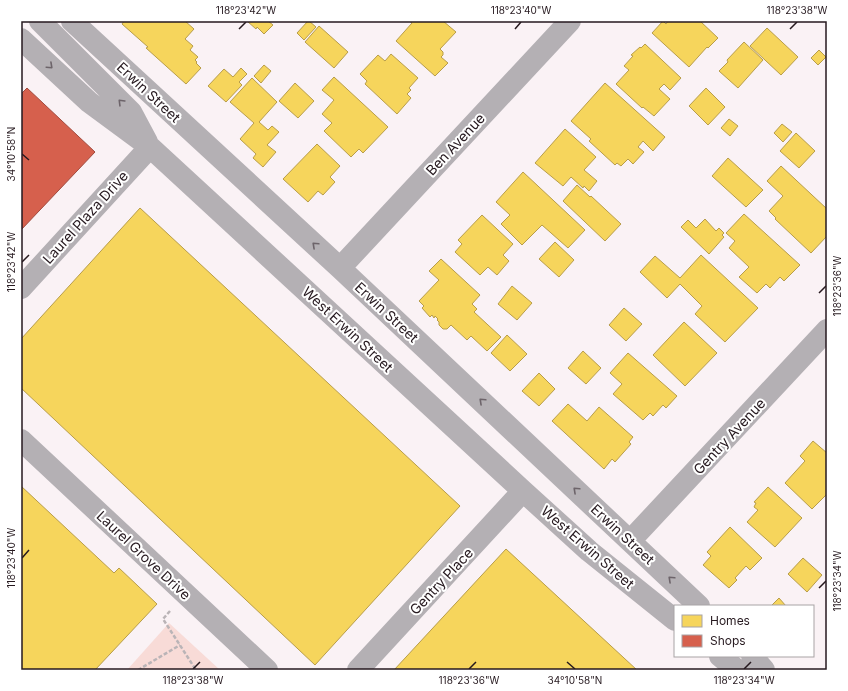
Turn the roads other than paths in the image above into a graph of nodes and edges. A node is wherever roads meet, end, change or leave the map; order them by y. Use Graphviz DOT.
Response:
graph roads {
  1 [pos="40,21"];
  2 [pos="72,21"];
  3 [pos="570,21"];
  4 [pos="21,39"];
  5 [pos="150,147"];
  6 [pos="340,268"];
  7 [pos="21,288"];
  8 [pos="827,330"];
  9 [pos="21,440"];
  10 [pos="523,491"];
  11 [pos="630,541"];
  12 [pos="698,605"];
  13 [pos="674,619"];
  14 [pos="721,657"];
  15 [pos="753,657"];
  16 [pos="267,670"];
  17 [pos="358,670"];
  18 [pos="737,670"];
  19 [pos="764,670"];
  5 -- 1 [label="street, one-way"];
  6 -- 2 [label="street, Erwin Street, one-way"];
  3 -- 6 [label="street, Ben Avenue"];
  4 -- 5 [label="street, West Erwin Street, one-way"];
  5 -- 7 [label="street, Laurel Plaza Drive"];
  5 -- 10 [label="street, West Erwin Street"];
  11 -- 6 [label="street, Erwin Street, one-way"];
  8 -- 11 [label="street, Gentry Avenue"];
  9 -- 16 [label="street, Laurel Grove Drive"];
  10 -- 13 [label="street, West Erwin Street"];
  10 -- 17 [label="street, Gentry Place"];
  12 -- 11 [label="street, Erwin Street, one-way"];
  14 -- 18 [label="street"];
  15 -- 19 [label="street"];
}
